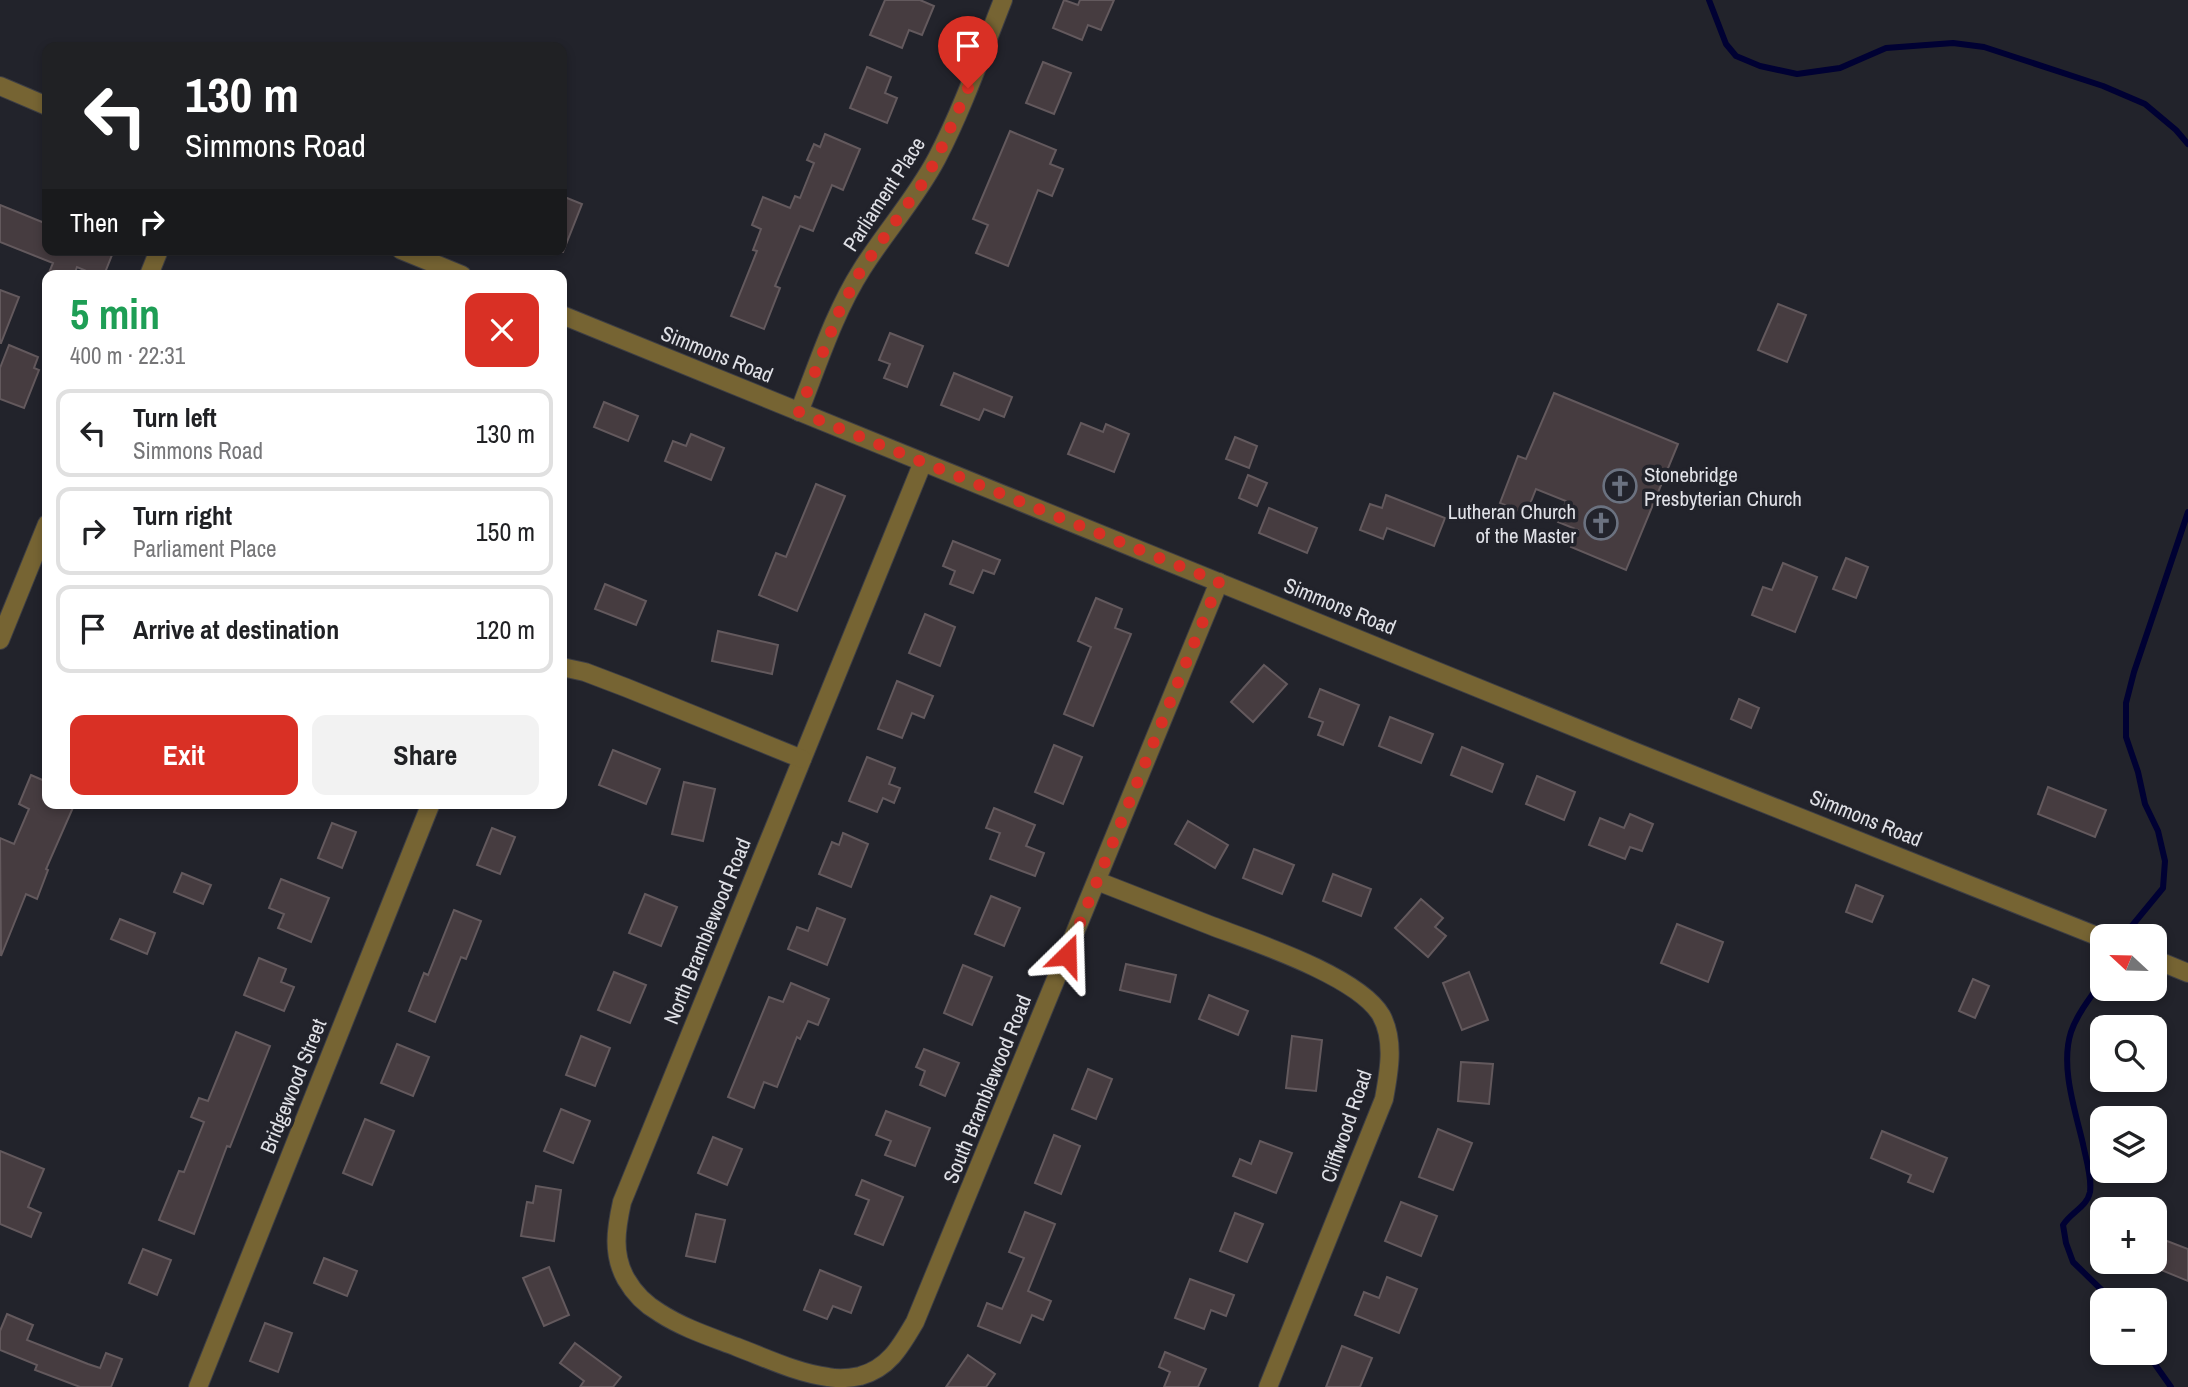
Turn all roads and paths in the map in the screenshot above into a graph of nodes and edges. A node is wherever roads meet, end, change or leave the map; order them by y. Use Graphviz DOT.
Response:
graph roads {
  1 [pos="1003,0"];
  2 [pos="0,86"];
  3 [pos="42,104"];
  4 [pos="416,256"];
  5 [pos="450,270"];
  6 [pos="567,317"];
  7 [pos="799,412"];
  8 [pos="923,462"];
  9 [pos="42,536"];
  10 [pos="1219,582"];
  11 [pos="0,640"];
  12 [pos="567,668"];
  13 [pos="802,759"];
  14 [pos="429,809"];
  15 [pos="1097,881"];
  16 [pos="2090,933"];
  17 [pos="2167,964"];
  18 [pos="2188,973"];
  19 [pos="755,1354"];
  20 [pos="198,1387"];
  21 [pos="1268,1387"];
  1 -- 7 [label="street, Parliament Place"];
  2 -- 3 [label="street"];
  4 -- 5 [label="street"];
  6 -- 7 [label="street, Simmons Road"];
  7 -- 8 [label="street, Simmons Road"];
  8 -- 10 [label="street, Simmons Road"];
  8 -- 13 [label="street, North Bramblewood Road"];
  9 -- 11 [label="street"];
  10 -- 15 [label="street, South Bramblewood Road"];
  10 -- 16 [label="street, Simmons Road"];
  12 -- 13 [label="street"];
  13 -- 19 [label="street, North Bramblewood Road"];
  14 -- 20 [label="street, Bridgewood Street"];
  15 -- 19 [label="street, South Bramblewood Road"];
  15 -- 21 [label="street, Cliffwood Road"];
  17 -- 18 [label="street"];
}
